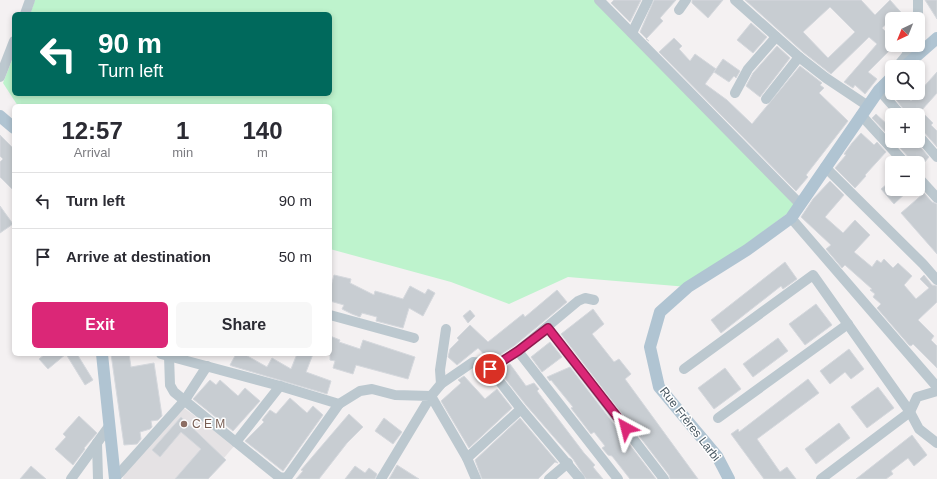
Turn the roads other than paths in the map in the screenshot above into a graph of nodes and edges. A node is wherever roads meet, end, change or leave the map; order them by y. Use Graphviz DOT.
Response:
graph roads {
  1 [pos="30,0"];
  2 [pos="648,0"];
  3 [pos="686,0"];
  4 [pos="735,0"];
  5 [pos="918,0"];
  6 [pos="603,1"];
  7 [pos="679,10"];
  8 [pos="26,12"];
  9 [pos="918,12"];
  10 [pos="632,33"];
  11 [pos="776,36"];
  12 [pos="937,38"];
  13 [pos="12,46"];
  14 [pos="800,57"];
  15 [pos="912,60"];
  16 [pos="0,77"];
  17 [pos="885,82"];
  18 [pos="885,84"];
  19 [pos="879,90"];
  20 [pos="735,93"];
  21 [pos="766,99"];
  22 [pos="895,108"];
  23 [pos="864,111"];
  24 [pos="0,116"];
  25 [pos="12,126"];
  26 [pos="925,143"];
  27 [pos="899,156"];
  28 [pos="937,157"];
  29 [pos="825,167"];
  30 [pos="925,185"];
  31 [pos="937,198"];
  32 [pos="800,204"];
  33 [pos="791,218"];
  34 [pos="937,280"];
  35 [pos="594,300"];
  36 [pos="332,316"];
  37 [pos="848,324"];
  38 [pos="548,328"];
  39 [pos="446,329"];
  40 [pos="414,338"];
  41 [pos="518,351"];
  42 [pos="102,356"];
  43 [pos="165,356"];
  44 [pos="169,356"];
  45 [pos="207,366"];
  46 [pos="490,369"];
  47 [pos="684,369"];
  48 [pos="441,384"];
  49 [pos="280,386"];
  50 [pos="937,387"];
  51 [pos="937,391"];
  52 [pos="431,396"];
  53 [pos="185,400"];
  54 [pos="339,404"];
  55 [pos="521,409"];
  56 [pos="910,412"];
  57 [pos="718,418"];
  58 [pos="110,426"];
  59 [pos="236,442"];
  60 [pos="97,443"];
  61 [pos="937,443"];
  62 [pos="467,458"];
  63 [pos="568,463"];
  64 [pos="833,475"];
  65 [pos="71,479"];
  66 [pos="98,479"];
  67 [pos="115,479"];
  68 [pos="381,479"];
  69 [pos="476,479"];
  70 [pos="549,479"];
  71 [pos="580,479"];
  72 [pos="618,479"];
  73 [pos="664,479"];
  74 [pos="729,479"];
  75 [pos="821,479"];
  1 -- 8 [label="street"];
  2 -- 10 [label="street"];
  3 -- 7 [label="street"];
  4 -- 11 [label="street"];
  5 -- 9 [label="street"];
  6 -- 10 [label="street"];
  10 -- 32 [label="street"];
  11 -- 14 [label="street"];
  11 -- 20 [label="street"];
  12 -- 15 [label="main road"];
  13 -- 16 [label="street"];
  14 -- 21 [label="street"];
  14 -- 23 [label="street"];
  17 -- 19 [label="street"];
  18 -- 19 [label="main road"];
  19 -- 22 [label="street"];
  19 -- 23 [label="main road"];
  23 -- 27 [label="street"];
  23 -- 29 [label="main road"];
  24 -- 25 [label="main road"];
  26 -- 28 [label="street"];
  29 -- 32 [label="main road"];
  29 -- 34 [label="street"];
  30 -- 31 [label="street"];
  32 -- 33 [label="main road"];
  33 -- 50 [label="street"];
  33 -- 74 [label="main road, Rue Frères Larbi"];
  35 -- 38 [label="street"];
  36 -- 40 [label="street"];
  37 -- 47 [label="street"];
  37 -- 56 [label="street"];
  37 -- 57 [label="street"];
  38 -- 41 [label="street"];
  38 -- 73 [label="street"];
  39 -- 48 [label="street"];
  41 -- 46 [label="street"];
  41 -- 72 [label="street"];
  42 -- 58 [label="main road"];
  43 -- 53 [label="street"];
  44 -- 45 [label="street"];
  45 -- 49 [label="street"];
  45 -- 53 [label="street"];
  46 -- 48 [label="street"];
  46 -- 55 [label="street"];
  48 -- 52 [label="street"];
  49 -- 54 [label="street"];
  49 -- 59 [label="street"];
  51 -- 56 [label="street"];
  52 -- 54 [label="street"];
  52 -- 62 [label="street"];
  52 -- 68 [label="street"];
  53 -- 59 [label="street"];
  53 -- 67 [label="street"];
  54 -- 59 [label="street"];
  55 -- 62 [label="street"];
  55 -- 63 [label="street"];
  56 -- 61 [label="street"];
  56 -- 64 [label="street"];
  58 -- 60 [label="street"];
  58 -- 67 [label="main road"];
  60 -- 65 [label="street"];
  60 -- 66 [label="street"];
  62 -- 69 [label="street"];
  63 -- 70 [label="street"];
  63 -- 71 [label="street"];
  64 -- 75 [label="street"];
}
